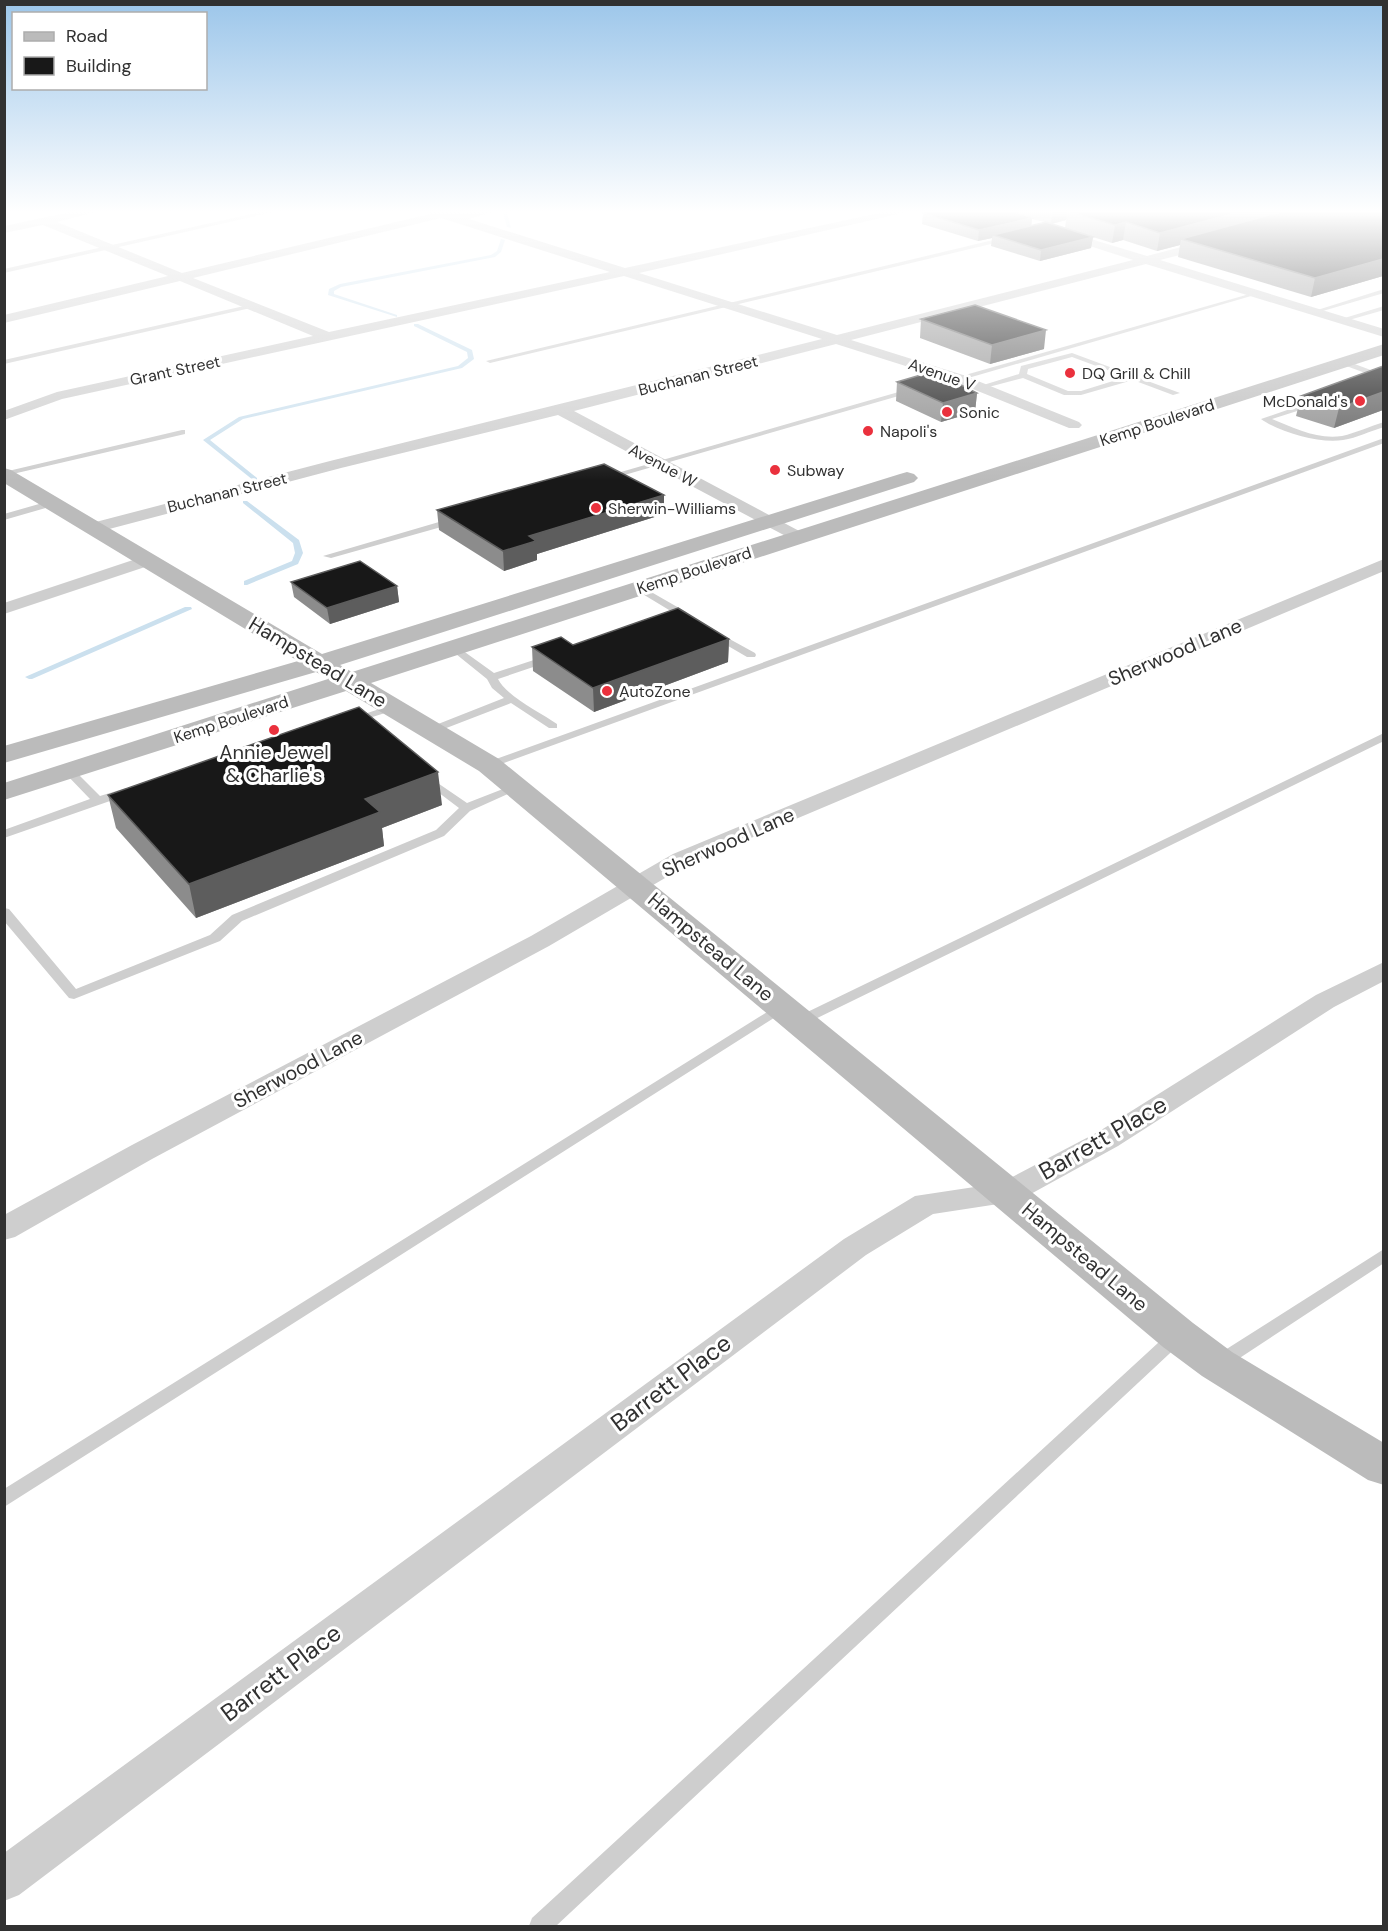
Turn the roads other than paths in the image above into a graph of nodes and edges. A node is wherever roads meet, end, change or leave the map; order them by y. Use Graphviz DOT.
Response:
graph roads {
  1 [pos="84,300"];
  2 [pos="239,300"];
  3 [pos="497,300"];
  4 [pos="716,300"];
  5 [pos="746,300"];
  6 [pos="989,300"];
  7 [pos="1233,300"];
  8 [pos="1275,300"];
  9 [pos="1353,300"];
  10 [pos="729,304"];
  11 [pos="253,306"];
  12 [pos="1383,308"];
  13 [pos="1314,312"];
  14 [pos="4,319"];
  15 [pos="1342,320"];
  16 [pos="1381,335"];
  17 [pos="328,337"];
  18 [pos="837,339"];
  19 [pos="490,361"];
  20 [pos="4,362"];
  21 [pos="1344,362"];
  22 [pos="1023,375"];
  23 [pos="1134,377"];
  24 [pos="958,378"];
  25 [pos="1383,378"];
  26 [pos="1220,379"];
  27 [pos="1373,382"];
  28 [pos="935,384"];
  29 [pos="1198,386"];
  30 [pos="981,387"];
  31 [pos="924,388"];
  32 [pos="1176,393"];
  33 [pos="1322,400"];
  34 [pos="1142,404"];
  35 [pos="561,410"];
  36 [pos="1280,414"];
  37 [pos="4,416"];
  38 [pos="1383,416"];
  39 [pos="1383,423"];
  40 [pos="1074,425"];
  41 [pos="1101,428"];
  42 [pos="182,432"];
  43 [pos="1040,436"];
  44 [pos="1383,440"];
  45 [pos="659,463"];
  46 [pos="926,472"];
  47 [pos="5,474"];
  48 [pos="590,482"];
  49 [pos="53,503"];
  50 [pos="4,517"];
  51 [pos="465,518"];
  52 [pos="768,522"];
  53 [pos="94,528"];
  54 [pos="797,537"];
  55 [pos="328,556"];
  56 [pos="148,560"];
  57 [pos="1383,564"];
  58 [pos="639,588"];
  59 [pos="4,609"];
  60 [pos="682,614"];
  61 [pos="692,620"];
  62 [pos="659,622"];
  63 [pos="701,626"];
  64 [pos="455,648"];
  65 [pos="559,655"];
  66 [pos="751,655"];
  67 [pos="320,663"];
  68 [pos="492,677"];
  69 [pos="349,680"];
  70 [pos="512,699"];
  71 [pos="394,707"];
  72 [pos="349,724"];
  73 [pos="553,726"];
  74 [pos="432,730"];
  75 [pos="1383,736"];
  76 [pos="4,755"];
  77 [pos="489,765"];
  78 [pos="412,768"];
  79 [pos="70,772"];
  80 [pos="142,786"];
  81 [pos="517,787"];
  82 [pos="4,792"];
  83 [pos="98,800"];
  84 [pos="466,808"];
  85 [pos="4,834"];
  86 [pos="638,886"];
  87 [pos="4,912"];
  88 [pos="1383,970"];
  89 [pos="791,1014"];
  90 [pos="1007,1193"];
  91 [pos="4,1229"];
  92 [pos="1383,1255"];
  93 [pos="1178,1335"];
  94 [pos="1217,1364"];
  95 [pos="1383,1466"];
  96 [pos="4,1499"];
  97 [pos="4,1880"];
  98 [pos="540,1926"];
  1 -- 14 [label="street"];
  2 -- 11 [label="street"];
  3 -- 17 [label="street, Grant Street"];
  4 -- 10 [label="street, Avenue V"];
  5 -- 10 [label="lane"];
  6 -- 18 [label="street, Buchanan Street"];
  7 -- 24 [label="lane"];
  8 -- 13 [label="street"];
  9 -- 13 [label="lane"];
  10 -- 18 [label="street, Avenue V"];
  10 -- 19 [label="lane"];
  11 -- 17 [label="street"];
  11 -- 20 [label="lane"];
  12 -- 15 [label="lane"];
  13 -- 15 [label="street"];
  15 -- 16 [label="street"];
  16 -- 21 [label="main road, Kemp Boulevard"];
  16 -- 26 [label="main road, Kemp Boulevard"];
  17 -- 37 [label="street, Grant Street"];
  18 -- 24 [label="street, Avenue V"];
  18 -- 35 [label="street, Buchanan Street"];
  21 -- 25 [label="lane"];
  21 -- 41 [label="main road, Kemp Boulevard"];
  22 -- 23 [label="lane"];
  22 -- 23 [label="lane"];
  22 -- 30 [label="lane"];
  23 -- 32 [label="lane"];
  24 -- 28 [label="lane"];
  24 -- 30 [label="street, Avenue V"];
  25 -- 27 [label="lane"];
  29 -- 32 [label="main road, Kemp Boulevard"];
  30 -- 40 [label="street, Avenue V"];
  31 -- 45 [label="lane"];
  32 -- 34 [label="main road, Kemp Boulevard"];
  33 -- 36 [label="lane"];
  35 -- 45 [label="street, Avenue W"];
  35 -- 53 [label="street, Buchanan Street"];
  36 -- 38 [label="lane"];
  36 -- 39 [label="lane"];
  40 -- 41 [label="main road, Kemp Boulevard"];
  40 -- 43 [label="main road, Kemp Boulevard"];
  41 -- 54 [label="main road, Kemp Boulevard"];
  42 -- 47 [label="lane"];
  44 -- 77 [label="lane"];
  45 -- 48 [label="lane"];
  45 -- 52 [label="street, Avenue W"];
  46 -- 52 [label="main road, Kemp Boulevard"];
  47 -- 49 [label="main road, Hampstead Lane"];
  49 -- 50 [label="lane"];
  49 -- 53 [label="main road, Hampstead Lane"];
  51 -- 55 [label="lane"];
  52 -- 54 [label="street, Avenue W"];
  52 -- 67 [label="main road, Kemp Boulevard"];
  53 -- 56 [label="main road, Hampstead Lane"];
  54 -- 58 [label="main road, Kemp Boulevard"];
  56 -- 59 [label="street"];
  56 -- 67 [label="main road, Hampstead Lane"];
  57 -- 86 [label="street, Sherwood Lane"];
  58 -- 60 [label="lane"];
  58 -- 64 [label="main road, Kemp Boulevard"];
  60 -- 61 [label="lane"];
  60 -- 62 [label="lane"];
  63 -- 66 [label="lane"];
  64 -- 68 [label="lane"];
  64 -- 69 [label="main road, Kemp Boulevard"];
  65 -- 68 [label="lane"];
  67 -- 69 [label="main road, Hampstead Lane"];
  67 -- 76 [label="main road, Kemp Boulevard"];
  68 -- 70 [label="lane"];
  69 -- 71 [label="main road, Hampstead Lane"];
  69 -- 79 [label="main road, Kemp Boulevard"];
  70 -- 73 [label="lane"];
  70 -- 74 [label="lane"];
  71 -- 72 [label="lane"];
  71 -- 74 [label="main road, Hampstead Lane"];
  74 -- 77 [label="main road, Hampstead Lane"];
  75 -- 89 [label="lane"];
  77 -- 81 [label="main road, Hampstead Lane"];
  78 -- 84 [label="lane"];
  79 -- 82 [label="main road, Kemp Boulevard"];
  79 -- 83 [label="lane"];
  80 -- 83 [label="lane"];
  81 -- 84 [label="lane"];
  81 -- 86 [label="main road, Hampstead Lane"];
  83 -- 85 [label="lane"];
  84 -- 87 [label="lane"];
  86 -- 89 [label="main road, Hampstead Lane"];
  86 -- 91 [label="street, Sherwood Lane"];
  88 -- 90 [label="street, Barrett Place"];
  89 -- 90 [label="main road, Hampstead Lane"];
  89 -- 96 [label="lane"];
  90 -- 93 [label="main road, Hampstead Lane"];
  90 -- 97 [label="street, Barrett Place"];
  92 -- 94 [label="lane"];
  93 -- 94 [label="main road, Hampstead Lane"];
  93 -- 98 [label="lane"];
  94 -- 95 [label="main road, Hampstead Lane"];
}
